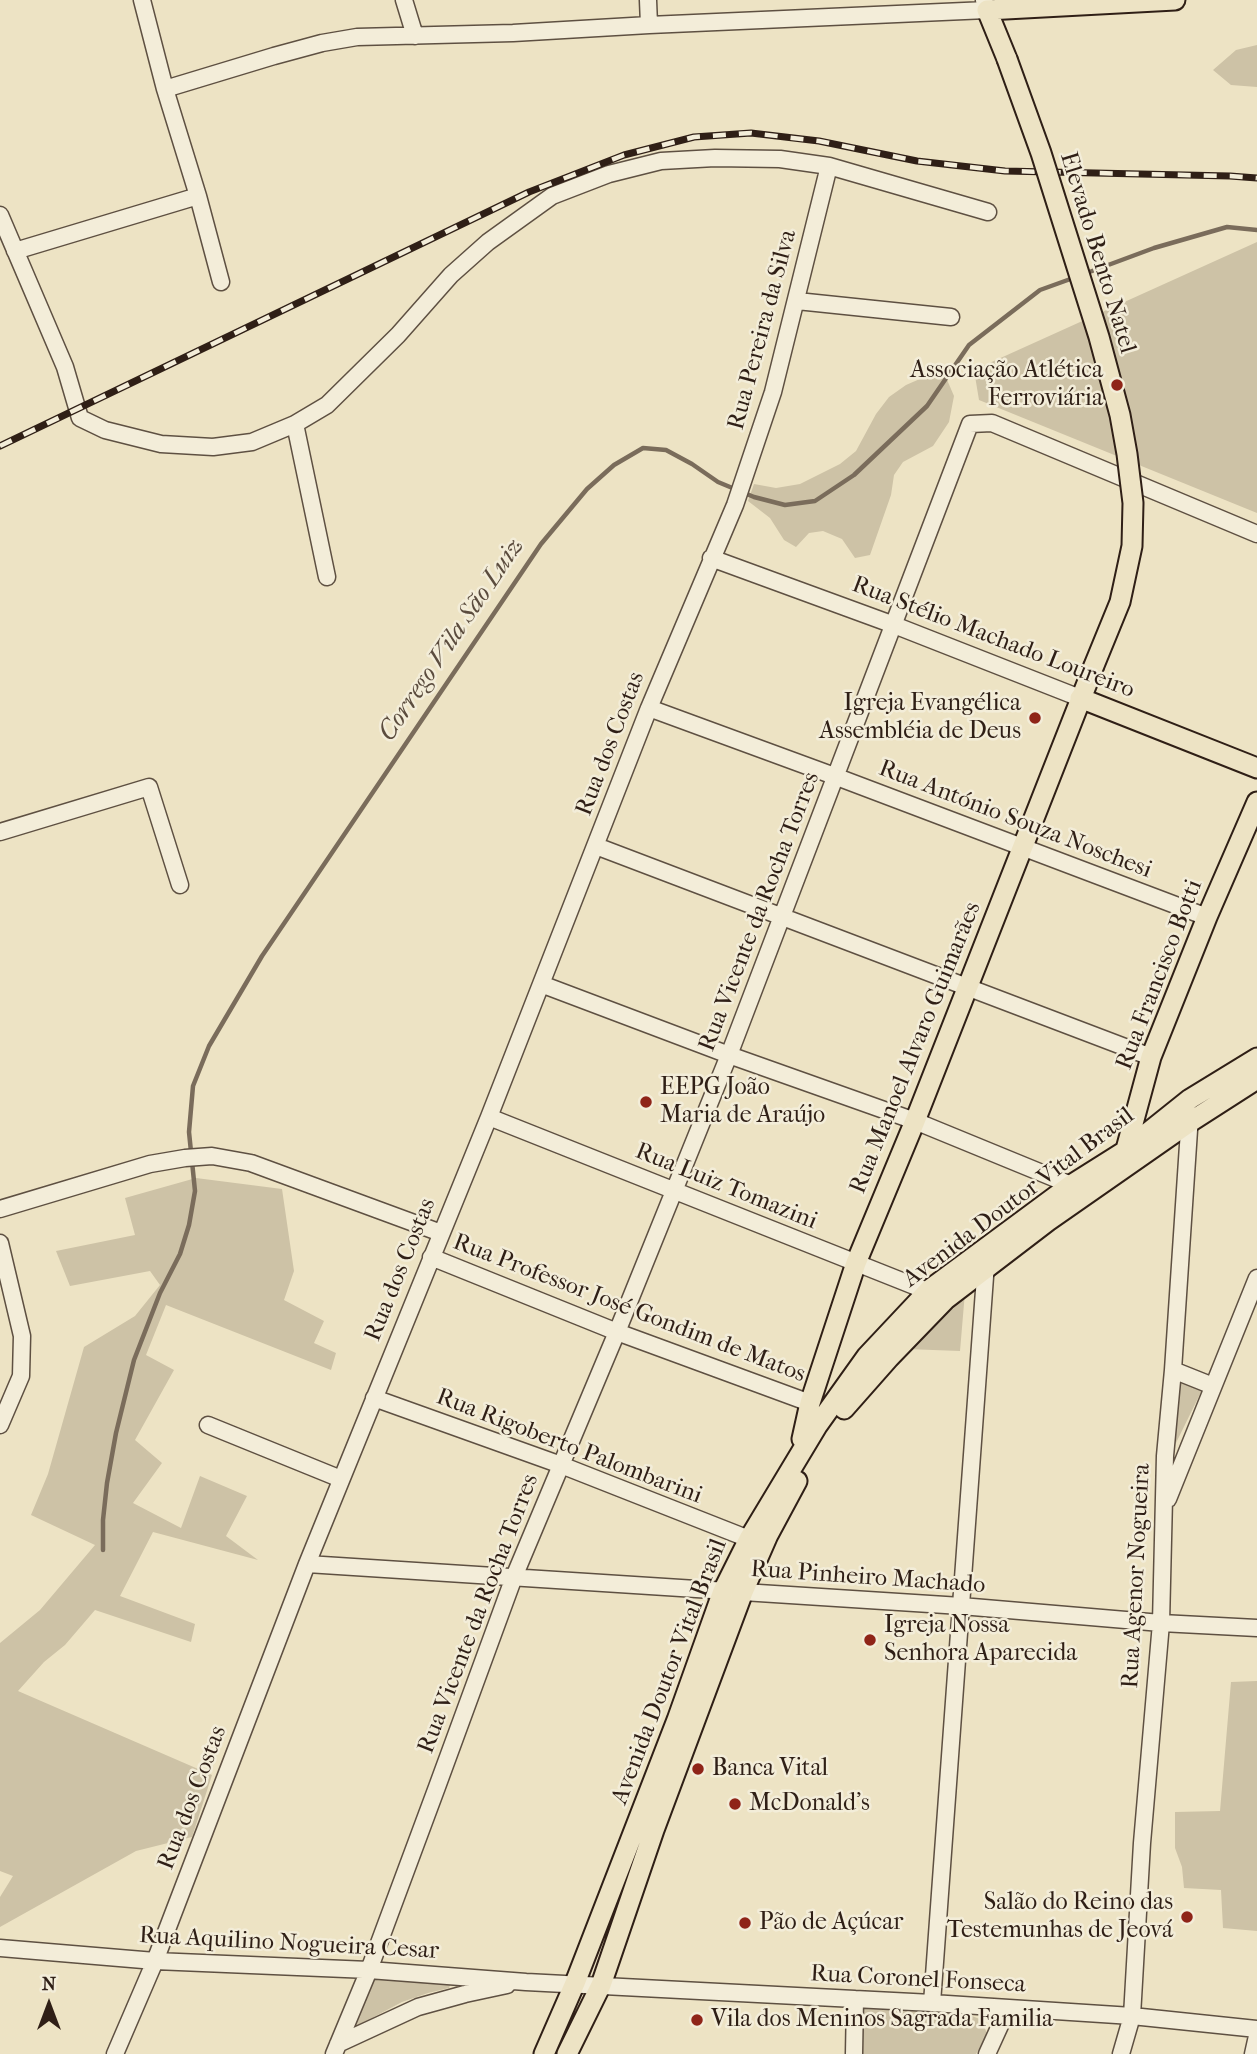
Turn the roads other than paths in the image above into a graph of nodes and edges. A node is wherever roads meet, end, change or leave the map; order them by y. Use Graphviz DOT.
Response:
graph roads {
  1 [pos="142,0"];
  2 [pos="404,0"];
  3 [pos="648,0"];
  4 [pos="1175,0"];
  5 [pos="985,5"];
  6 [pos="649,25"];
  7 [pos="415,36"];
  8 [pos="165,89"];
  9 [pos="829,166"];
  10 [pos="198,196"];
  11 [pos="988,212"];
  12 [pos="0,215"];
  13 [pos="15,251"];
  14 [pos="221,282"];
  15 [pos="797,301"];
  16 [pos="951,317"];
  17 [pos="295,424"];
  18 [pos="735,505"];
  19 [pos="1257,534"];
  20 [pos="711,558"];
  21 [pos="327,577"];
  22 [pos="894,625"];
  23 [pos="1093,668"];
  24 [pos="1080,698"];
  25 [pos="649,708"];
  26 [pos="1257,768"];
  27 [pos="837,777"];
  28 [pos="1257,802"];
  29 [pos="0,832"];
  30 [pos="596,846"];
  31 [pos="1021,848"];
  32 [pos="180,885"];
  33 [pos="783,916"];
  34 [pos="1207,917"];
  35 [pos="541,984"];
  36 [pos="966,988"];
  37 [pos="729,1055"];
  38 [pos="1151,1057"];
  39 [pos="1257,1058"];
  40 [pos="1257,1079"];
  41 [pos="1190,1099"];
  42 [pos="489,1117"];
  43 [pos="915,1121"];
  44 [pos="1190,1122"];
  45 [pos="1123,1161"];
  46 [pos="1071,1185"];
  47 [pos="673,1191"];
  48 [pos="0,1209"];
  49 [pos="441,1233"];
  50 [pos="0,1243"];
  51 [pos="986,1247"];
  52 [pos="431,1257"];
  53 [pos="856,1263"];
  54 [pos="985,1269"];
  55 [pos="1257,1278"];
  56 [pos="937,1295"];
  57 [pos="617,1332"];
  58 [pos="1173,1370"];
  59 [pos="1213,1386"];
  60 [pos="374,1398"];
  61 [pos="810,1403"];
  62 [pos="0,1425"];
  63 [pos="208,1425"];
  64 [pos="1188,1448"];
  65 [pos="800,1452"];
  66 [pos="1165,1456"];
  67 [pos="561,1465"];
  68 [pos="341,1479"];
  69 [pos="1164,1507"];
  70 [pos="749,1539"];
  71 [pos="307,1564"];
  72 [pos="514,1577"];
  73 [pos="733,1592"];
  74 [pos="961,1606"];
  75 [pos="1161,1623"];
  76 [pos="1257,1628"];
  77 [pos="0,1948"];
  78 [pos="155,1961"];
  79 [pos="369,1970"];
  80 [pos="526,1982"];
  81 [pos="575,1983"];
  82 [pos="601,1985"];
  83 [pos="855,1999"];
  84 [pos="932,2003"];
  85 [pos="1008,2008"];
  86 [pos="1132,2016"];
  87 [pos="1257,2029"];
  88 [pos="1257,2036"];
  89 [pos="336,2049"];
  90 [pos="115,2054"];
  91 [pos="544,2054"];
  92 [pos="567,2054"];
  93 [pos="854,2054"];
  94 [pos="987,2054"];
  95 [pos="1121,2054"];
  96 [pos="1253,2054"];
  1 -- 8 [label="street"];
  2 -- 7 [label="street"];
  3 -- 6 [label="street"];
  4 -- 5 [label="main road"];
  5 -- 6 [label="street"];
  5 -- 23 [label="main road, Elevado Bento Natel, bridge"];
  6 -- 7 [label="street"];
  7 -- 8 [label="street"];
  8 -- 10 [label="street"];
  9 -- 11 [label="street"];
  9 -- 15 [label="street, Rua Pereira da Silva"];
  9 -- 17 [label="street"];
  10 -- 13 [label="street"];
  10 -- 14 [label="street"];
  12 -- 13 [label="street"];
  13 -- 17 [label="street"];
  15 -- 16 [label="street"];
  15 -- 18 [label="street, Rua Pereira da Silva"];
  17 -- 21 [label="street"];
  18 -- 20 [label="street, Rua dos Costas"];
  19 -- 22 [label="street, Rua Vicente da Rocha Torres"];
  20 -- 22 [label="street, Rua Stélio Machado Loureiro"];
  20 -- 25 [label="street, Rua dos Costas"];
  22 -- 24 [label="street, Rua Stélio Machado Loureiro"];
  22 -- 27 [label="street, Rua Vicente da Rocha Torres"];
  23 -- 24 [label="main road, Rua Manoel Alvaro Guimarães"];
  24 -- 26 [label="main road, Rua Stélio Machado Loureiro"];
  24 -- 31 [label="main road, Rua Manoel Alvaro Guimarães"];
  25 -- 27 [label="street, Rua António Souza Noschesi"];
  25 -- 30 [label="street, Rua dos Costas"];
  27 -- 31 [label="street, Rua António Souza Noschesi"];
  27 -- 33 [label="street, Rua Vicente da Rocha Torres"];
  28 -- 34 [label="main road, Rua Francisco Botti"];
  29 -- 32 [label="street"];
  30 -- 33 [label="street"];
  30 -- 35 [label="street, Rua dos Costas"];
  31 -- 34 [label="street, Rua António Souza Noschesi"];
  31 -- 36 [label="main road, Rua Manoel Alvaro Guimarães"];
  33 -- 36 [label="street"];
  33 -- 37 [label="street, Rua Vicente da Rocha Torres"];
  34 -- 38 [label="main road, Rua Francisco Botti"];
  35 -- 37 [label="street"];
  35 -- 42 [label="street, Rua dos Costas"];
  36 -- 38 [label="street"];
  36 -- 43 [label="main road, Rua Manoel Alvaro Guimarães"];
  37 -- 43 [label="street"];
  37 -- 47 [label="street, Rua Vicente da Rocha Torres"];
  38 -- 45 [label="main road, Rua Francisco Botti"];
  39 -- 41 [label="main road, Avenida Doutor Vital Brasil"];
  40 -- 44 [label="main road, Avenida Doutor Vital Brasil"];
  41 -- 44 [label="street, Rua Agenor Nogueira"];
  41 -- 45 [label="main road, Avenida Doutor Vital Brasil"];
  42 -- 47 [label="street, Rua Luiz Tomazini"];
  42 -- 49 [label="street, Rua dos Costas"];
  43 -- 46 [label="street"];
  43 -- 53 [label="main road, Rua Manoel Alvaro Guimarães"];
  44 -- 45 [label="main road, Avenida Doutor Vital Brasil"];
  44 -- 58 [label="street, Rua Agenor Nogueira"];
  45 -- 46 [label="main road, Avenida Doutor Vital Brasil"];
  45 -- 54 [label="main road, Avenida Doutor Vital Brasil"];
  46 -- 51 [label="main road, Avenida Doutor Vital Brasil"];
  47 -- 53 [label="street, Rua Luiz Tomazini"];
  47 -- 57 [label="street, Rua Vicente da Rocha Torres"];
  48 -- 49 [label="street"];
  49 -- 52 [label="street, Rua dos Costas"];
  50 -- 62 [label="street"];
  51 -- 54 [label="street"];
  51 -- 56 [label="main road, Avenida Doutor Vital Brasil"];
  52 -- 57 [label="street, Rua Professor José Gondim de Matos"];
  52 -- 60 [label="street, Rua dos Costas"];
  53 -- 56 [label="street, Rua Luiz Tomazini"];
  53 -- 61 [label="main road, Rua Manoel Alvaro Guimarães"];
  54 -- 56 [label="main road, Avenida Doutor Vital Brasil"];
  54 -- 74 [label="street"];
  55 -- 59 [label="street"];
  56 -- 65 [label="main road, Avenida Doutor Vital Brasil"];
  56 -- 73 [label="main road, Avenida Doutor Vital Brasil"];
  57 -- 61 [label="street, Rua Professor José Gondim de Matos"];
  57 -- 67 [label="street, Rua Vicente da Rocha Torres"];
  58 -- 59 [label="street"];
  58 -- 66 [label="street, Rua Agenor Nogueira"];
  59 -- 64 [label="street"];
  60 -- 67 [label="street, Rua Rigoberto Palombarini"];
  60 -- 68 [label="street, Rua dos Costas"];
  61 -- 65 [label="main road, Rua Manoel Alvaro Guimarães"];
  63 -- 68 [label="street"];
  64 -- 66 [label="street"];
  64 -- 69 [label="street"];
  65 -- 70 [label="main road, Avenida Doutor Vital Brasil"];
  66 -- 69 [label="street, Rua Agenor Nogueira"];
  67 -- 70 [label="street, Rua Rigoberto Palombarini"];
  67 -- 72 [label="street, Rua Vicente da Rocha Torres"];
  68 -- 71 [label="street, Rua dos Costas"];
  69 -- 75 [label="street, Rua Agenor Nogueira"];
  70 -- 73 [label="main road, Avenida Doutor Vital Brasil"];
  71 -- 72 [label="street, Rua Pinheiro Machado"];
  71 -- 78 [label="street, Rua dos Costas"];
  72 -- 73 [label="street, Rua Pinheiro Machado"];
  72 -- 79 [label="street, Rua Vicente da Rocha Torres"];
  73 -- 74 [label="street, Rua Pinheiro Machado"];
  73 -- 81 [label="main road, Avenida Doutor Vital Brasil"];
  73 -- 82 [label="main road, Avenida Doutor Vital Brasil"];
  74 -- 75 [label="street, Rua Pinheiro Machado"];
  74 -- 84 [label="street"];
  75 -- 76 [label="street, Rua Pinheiro Machado"];
  75 -- 86 [label="street, Rua Agenor Nogueira"];
  77 -- 78 [label="street, Rua Aquilino Nogueira Cesar"];
  78 -- 79 [label="street, Rua Aquilino Nogueira Cesar"];
  78 -- 90 [label="street, Rua dos Costas"];
  79 -- 80 [label="street, Rua Aquilino Nogueira Cesar"];
  79 -- 89 [label="street, Rua Vicente da Rocha Torres"];
  80 -- 81 [label="street, Rua Aquilino Nogueira Cesar"];
  80 -- 89 [label="street"];
  81 -- 82 [label="street, Rua Coronel Fonseca"];
  81 -- 91 [label="main road, Avenida Doutor Vital Brasil"];
  82 -- 83 [label="street, Rua Coronel Fonseca"];
  82 -- 92 [label="main road, Avenida Doutor Vital Brasil"];
  83 -- 84 [label="street, Rua Coronel Fonseca"];
  83 -- 93 [label="street"];
  84 -- 85 [label="street, Rua Coronel Fonseca"];
  85 -- 86 [label="street, Rua Coronel Fonseca"];
  85 -- 94 [label="street"];
  86 -- 87 [label="street, Rua Coronel Fonseca"];
  86 -- 95 [label="street, Rua Agenor Nogueira"];
  88 -- 96 [label="street"];
}
